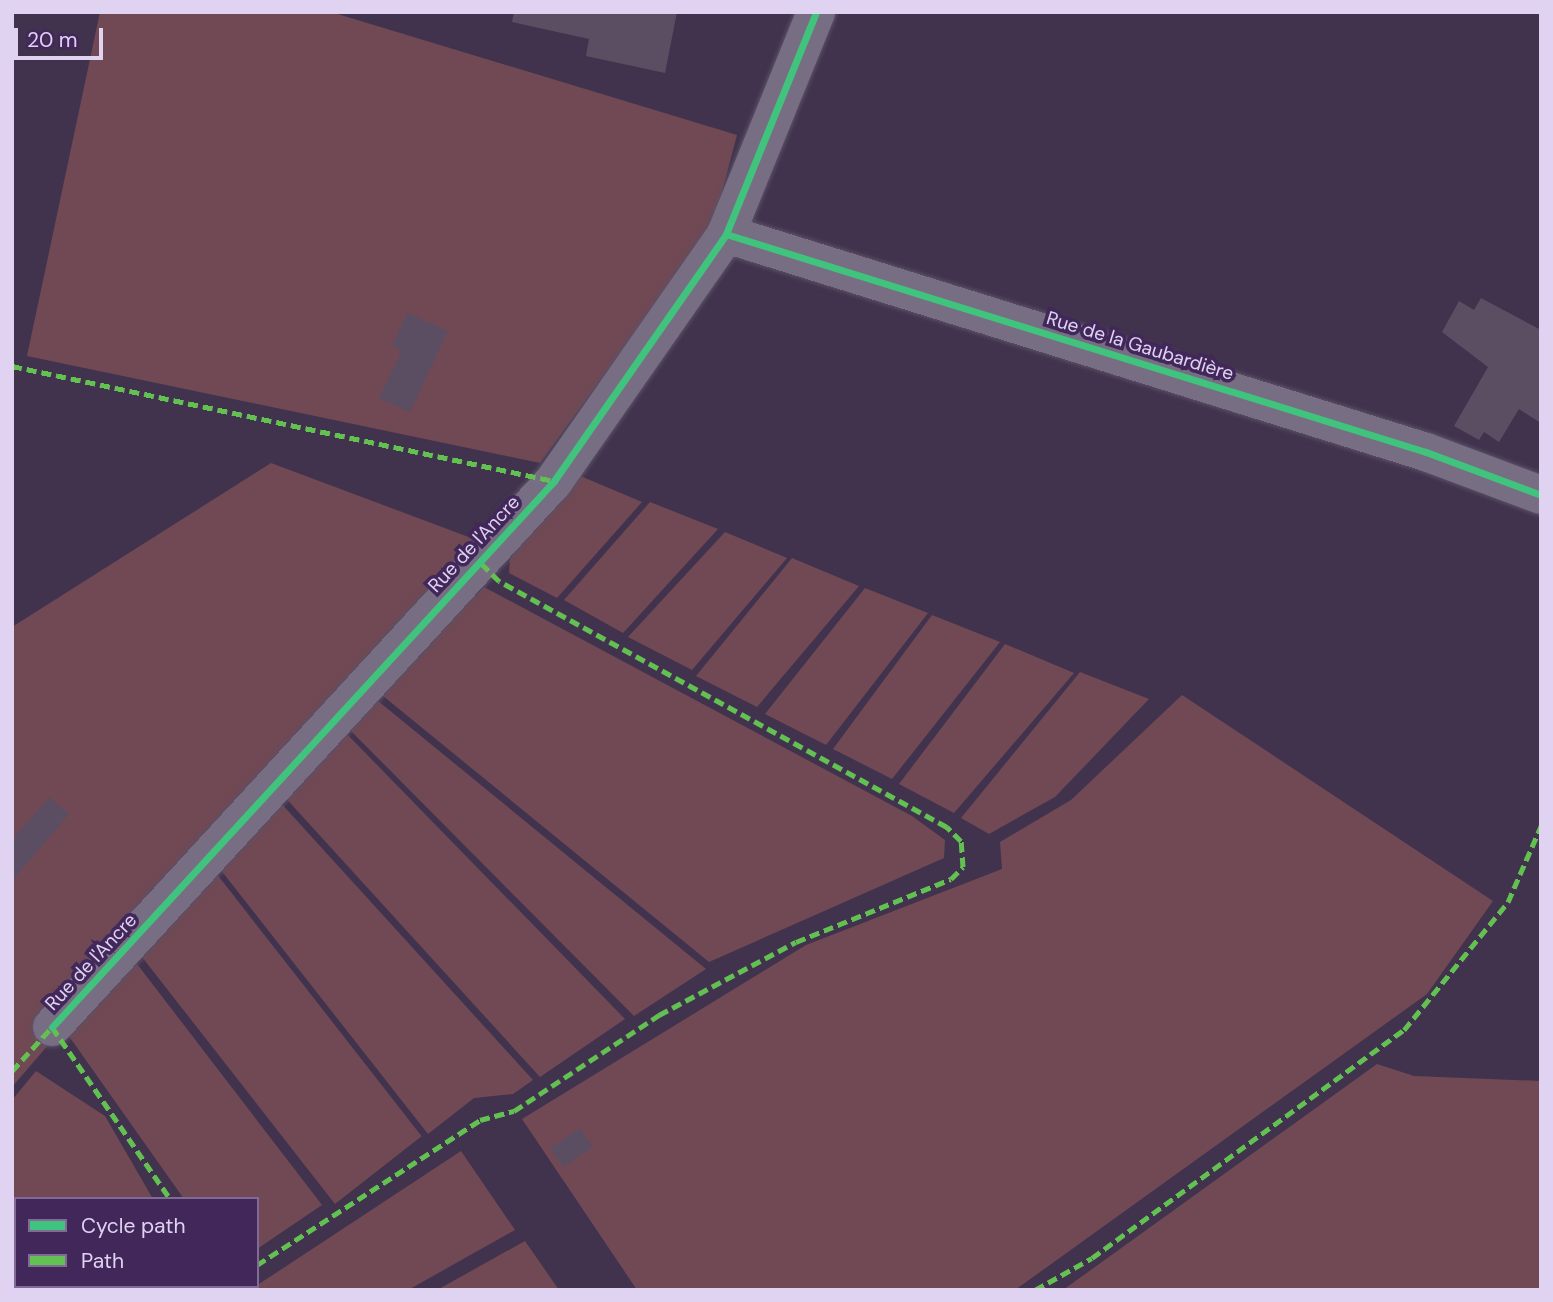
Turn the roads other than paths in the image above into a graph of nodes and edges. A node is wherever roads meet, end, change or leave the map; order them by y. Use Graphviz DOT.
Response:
graph roads {
  1 [pos="816,12"];
  2 [pos="726,234"];
  3 [pos="1541,495"];
  4 [pos="52,1027"];
  1 -- 2 [label="street, Rue de l'Ancre"];
  2 -- 3 [label="street, Rue de la Gaubardière"];
  2 -- 4 [label="street, Rue de l'Ancre"];
}
